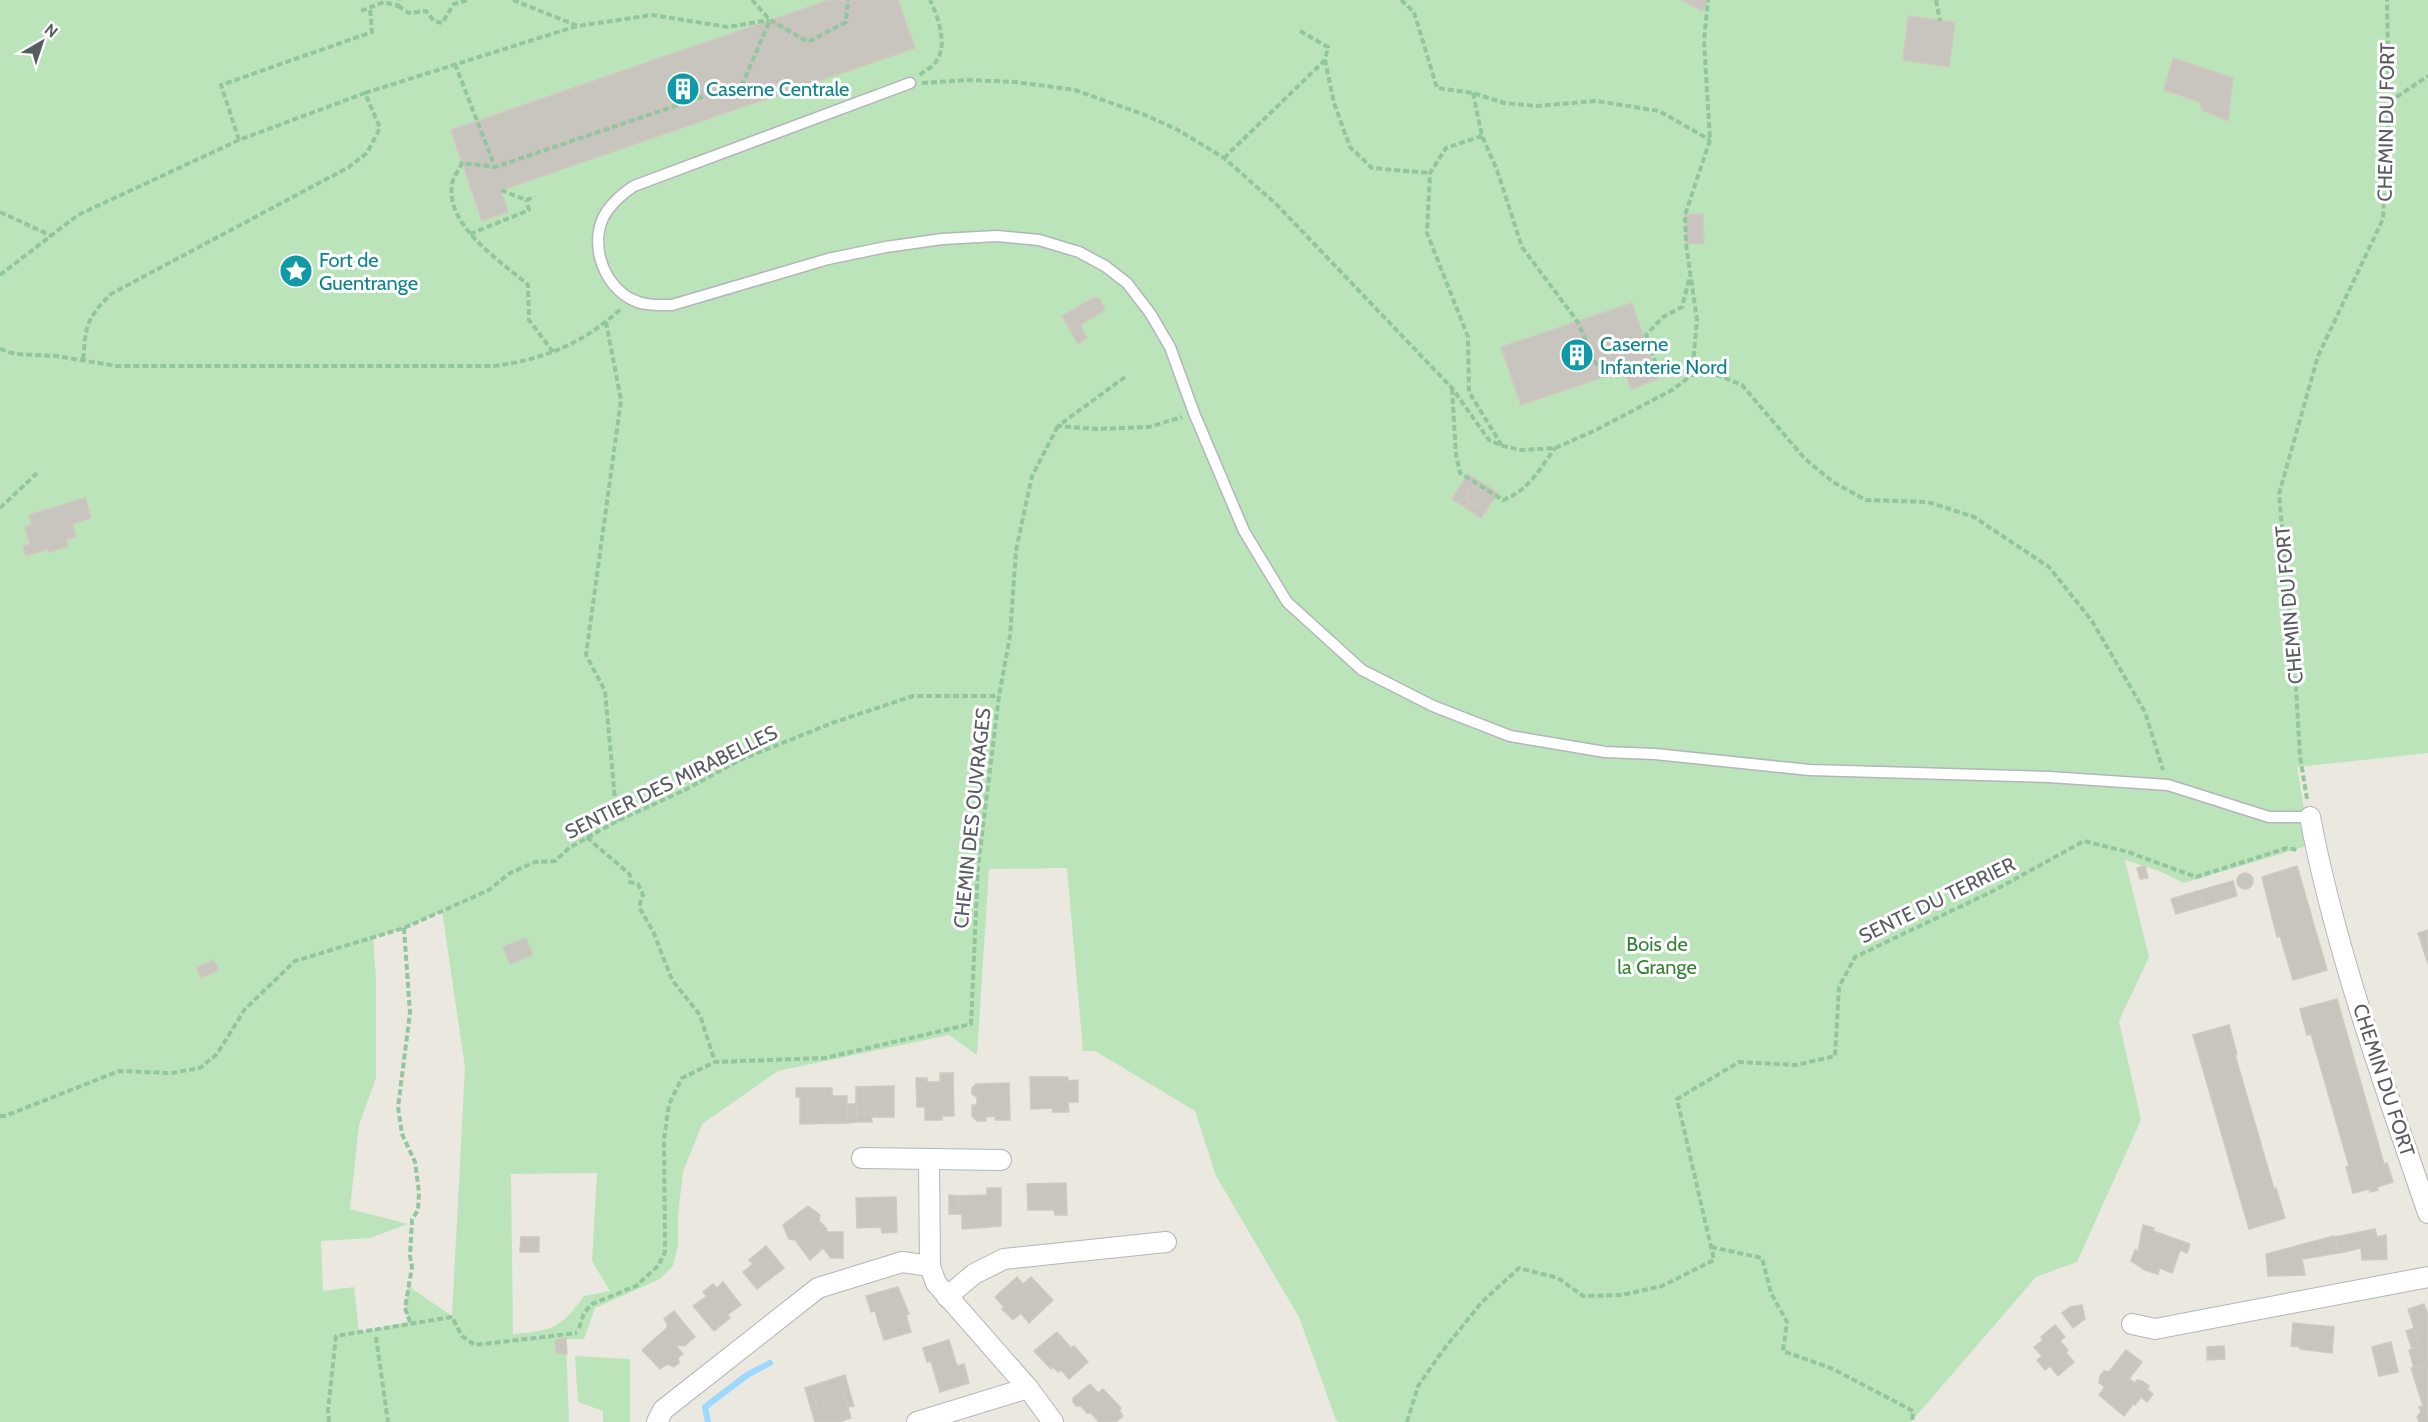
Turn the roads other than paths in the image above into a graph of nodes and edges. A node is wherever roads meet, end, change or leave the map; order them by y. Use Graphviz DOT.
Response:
graph roads {
  1 [pos="910,83"];
  2 [pos="2310,817"];
  3 [pos="862,1158"];
  4 [pos="929,1159"];
  5 [pos="1001,1160"];
  6 [pos="2428,1213"];
  7 [pos="1166,1242"];
  8 [pos="930,1266"];
  9 [pos="2428,1277"];
  10 [pos="946,1298"];
  11 [pos="2132,1324"];
  12 [pos="1028,1388"];
  13 [pos="657,1422"];
  14 [pos="917,1422"];
  15 [pos="1053,1422"];
  1 -- 2 [label="lane"];
  2 -- 6 [label="street, CHEMIN DU FORT"];
  3 -- 4 [label="street"];
  4 -- 5 [label="street"];
  4 -- 8 [label="street"];
  7 -- 10 [label="street"];
  8 -- 10 [label="street"];
  8 -- 13 [label="street"];
  9 -- 11 [label="street"];
  10 -- 12 [label="street"];
  12 -- 14 [label="street"];
  12 -- 15 [label="street"];
}
